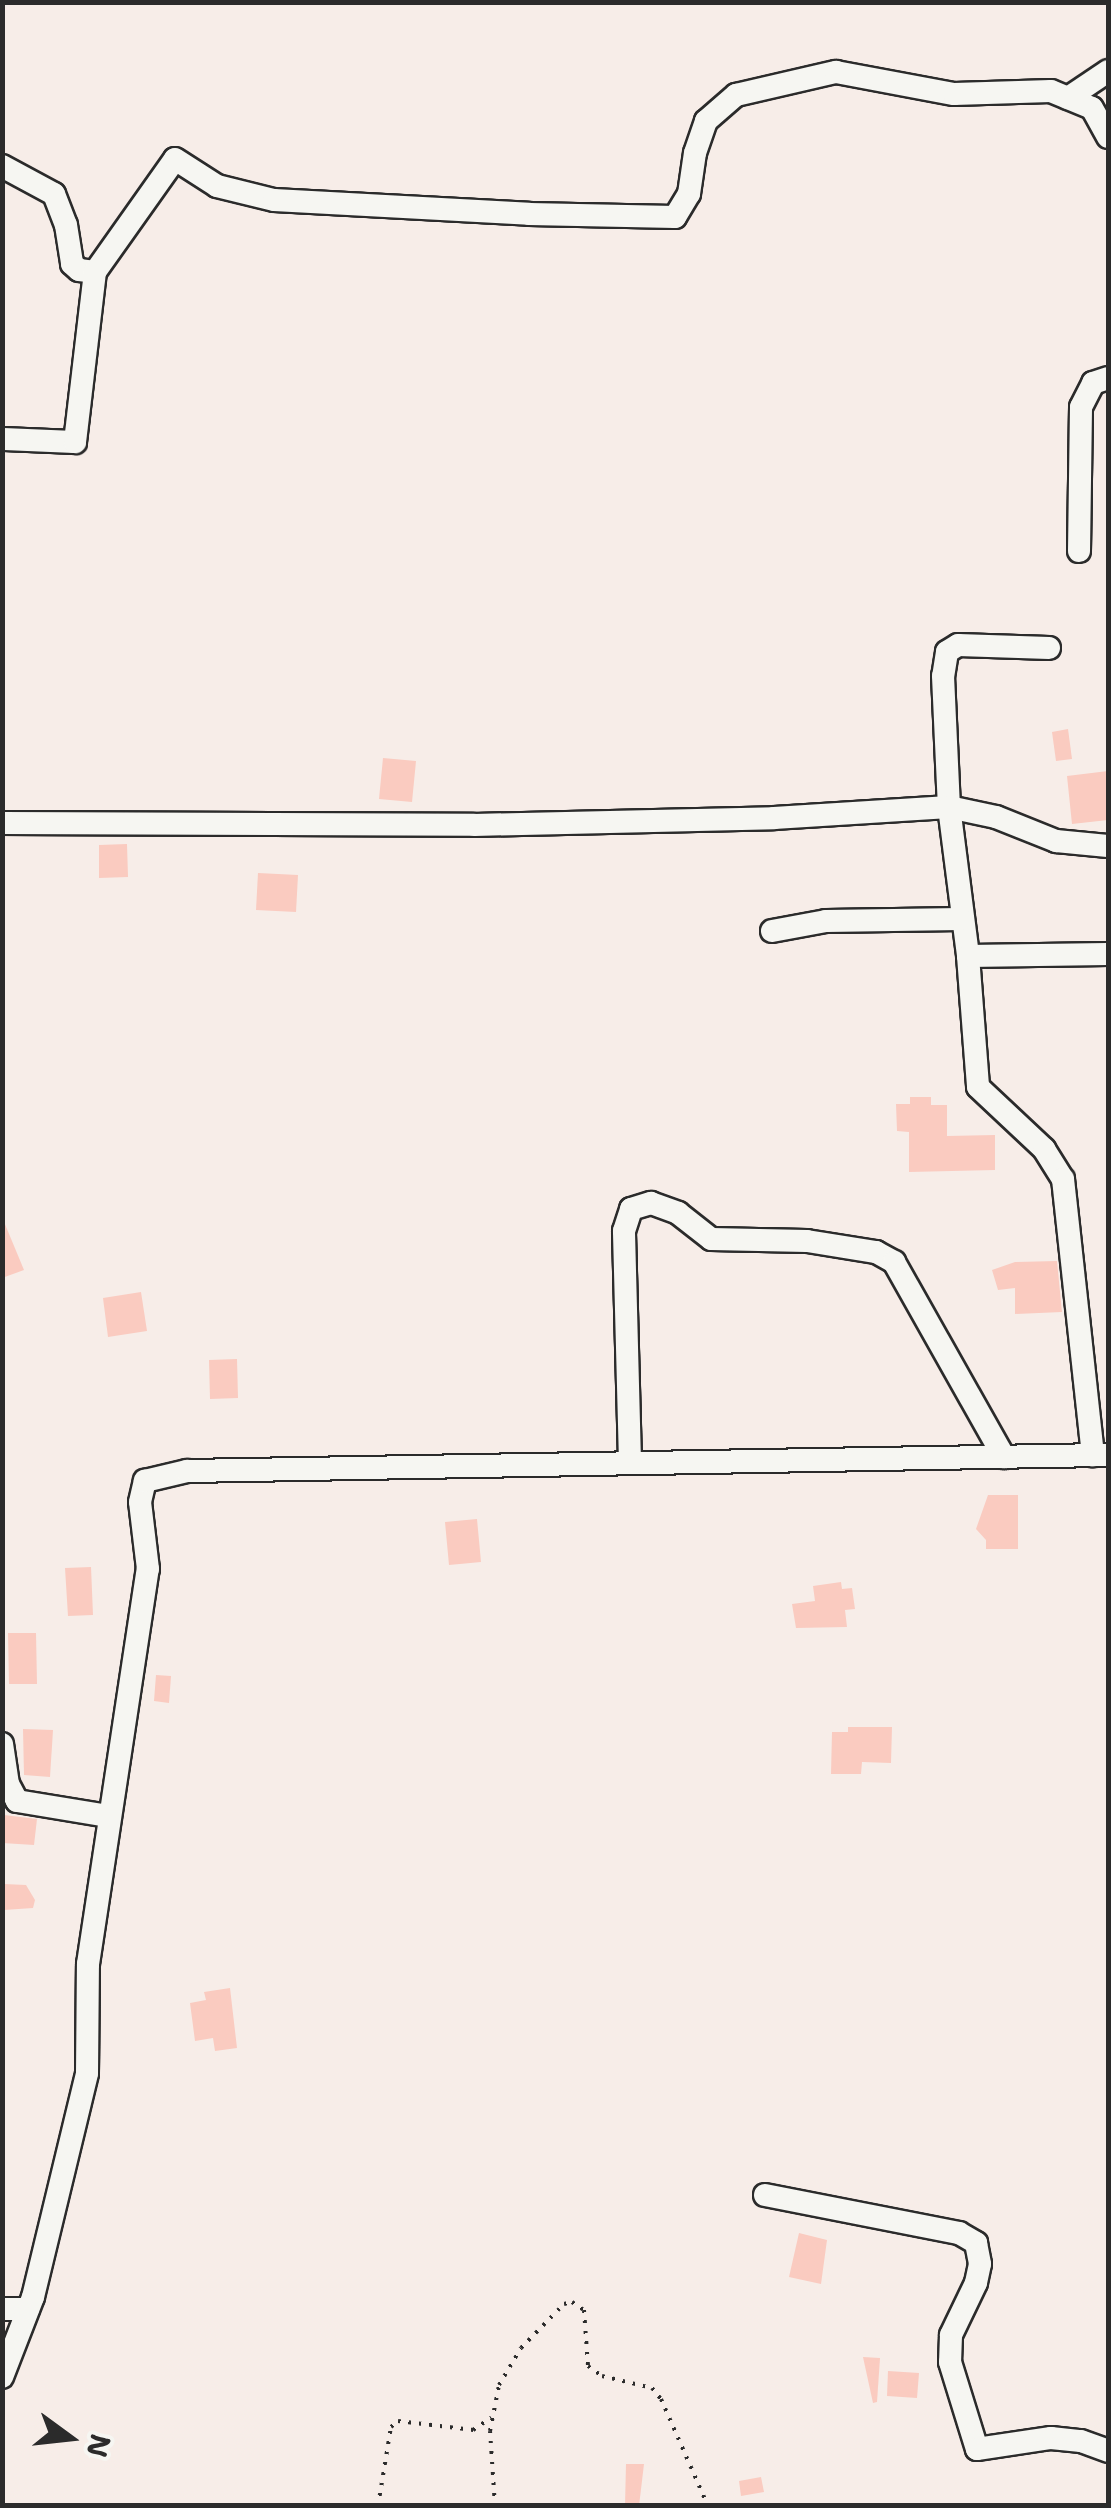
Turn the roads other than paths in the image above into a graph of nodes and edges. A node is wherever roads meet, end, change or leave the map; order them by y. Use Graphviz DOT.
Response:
graph roads {
  1 [pos="1108,71"];
  2 [pos="1068,98"];
  3 [pos="1108,136"];
  4 [pos="2,166"];
  5 [pos="96,272"];
  6 [pos="1108,378"];
  7 [pos="2,439"];
  8 [pos="1079,551"];
  9 [pos="1049,648"];
  10 [pos="949,806"];
  11 [pos="2,823"];
  12 [pos="1108,846"];
  13 [pos="961,919"];
  14 [pos="772,931"];
  15 [pos="1108,954"];
  16 [pos="968,956"];
  17 [pos="1101,1455"];
  18 [pos="1004,1456"];
  19 [pos="630,1462"];
  20 [pos="2,1744"];
  21 [pos="109,1816"];
  22 [pos="765,2195"];
  23 [pos="2,2309"];
  24 [pos="28,2309"];
  25 [pos="2,2377"];
  26 [pos="1108,2450"];
  1 -- 2 [label="street"];
  2 -- 3 [label="street"];
  2 -- 5 [label="street"];
  4 -- 5 [label="street"];
  5 -- 7 [label="street"];
  6 -- 8 [label="street"];
  9 -- 10 [label="street"];
  10 -- 11 [label="street"];
  10 -- 12 [label="street"];
  10 -- 13 [label="street"];
  13 -- 14 [label="street"];
  13 -- 16 [label="street"];
  15 -- 16 [label="street"];
  16 -- 17 [label="street"];
  17 -- 18 [label="street"];
  18 -- 19 [label="street"];
  18 -- 19 [label="street"];
  19 -- 21 [label="street"];
  20 -- 21 [label="street"];
  21 -- 24 [label="street"];
  22 -- 26 [label="street"];
  23 -- 24 [label="street"];
  24 -- 25 [label="street"];
}
